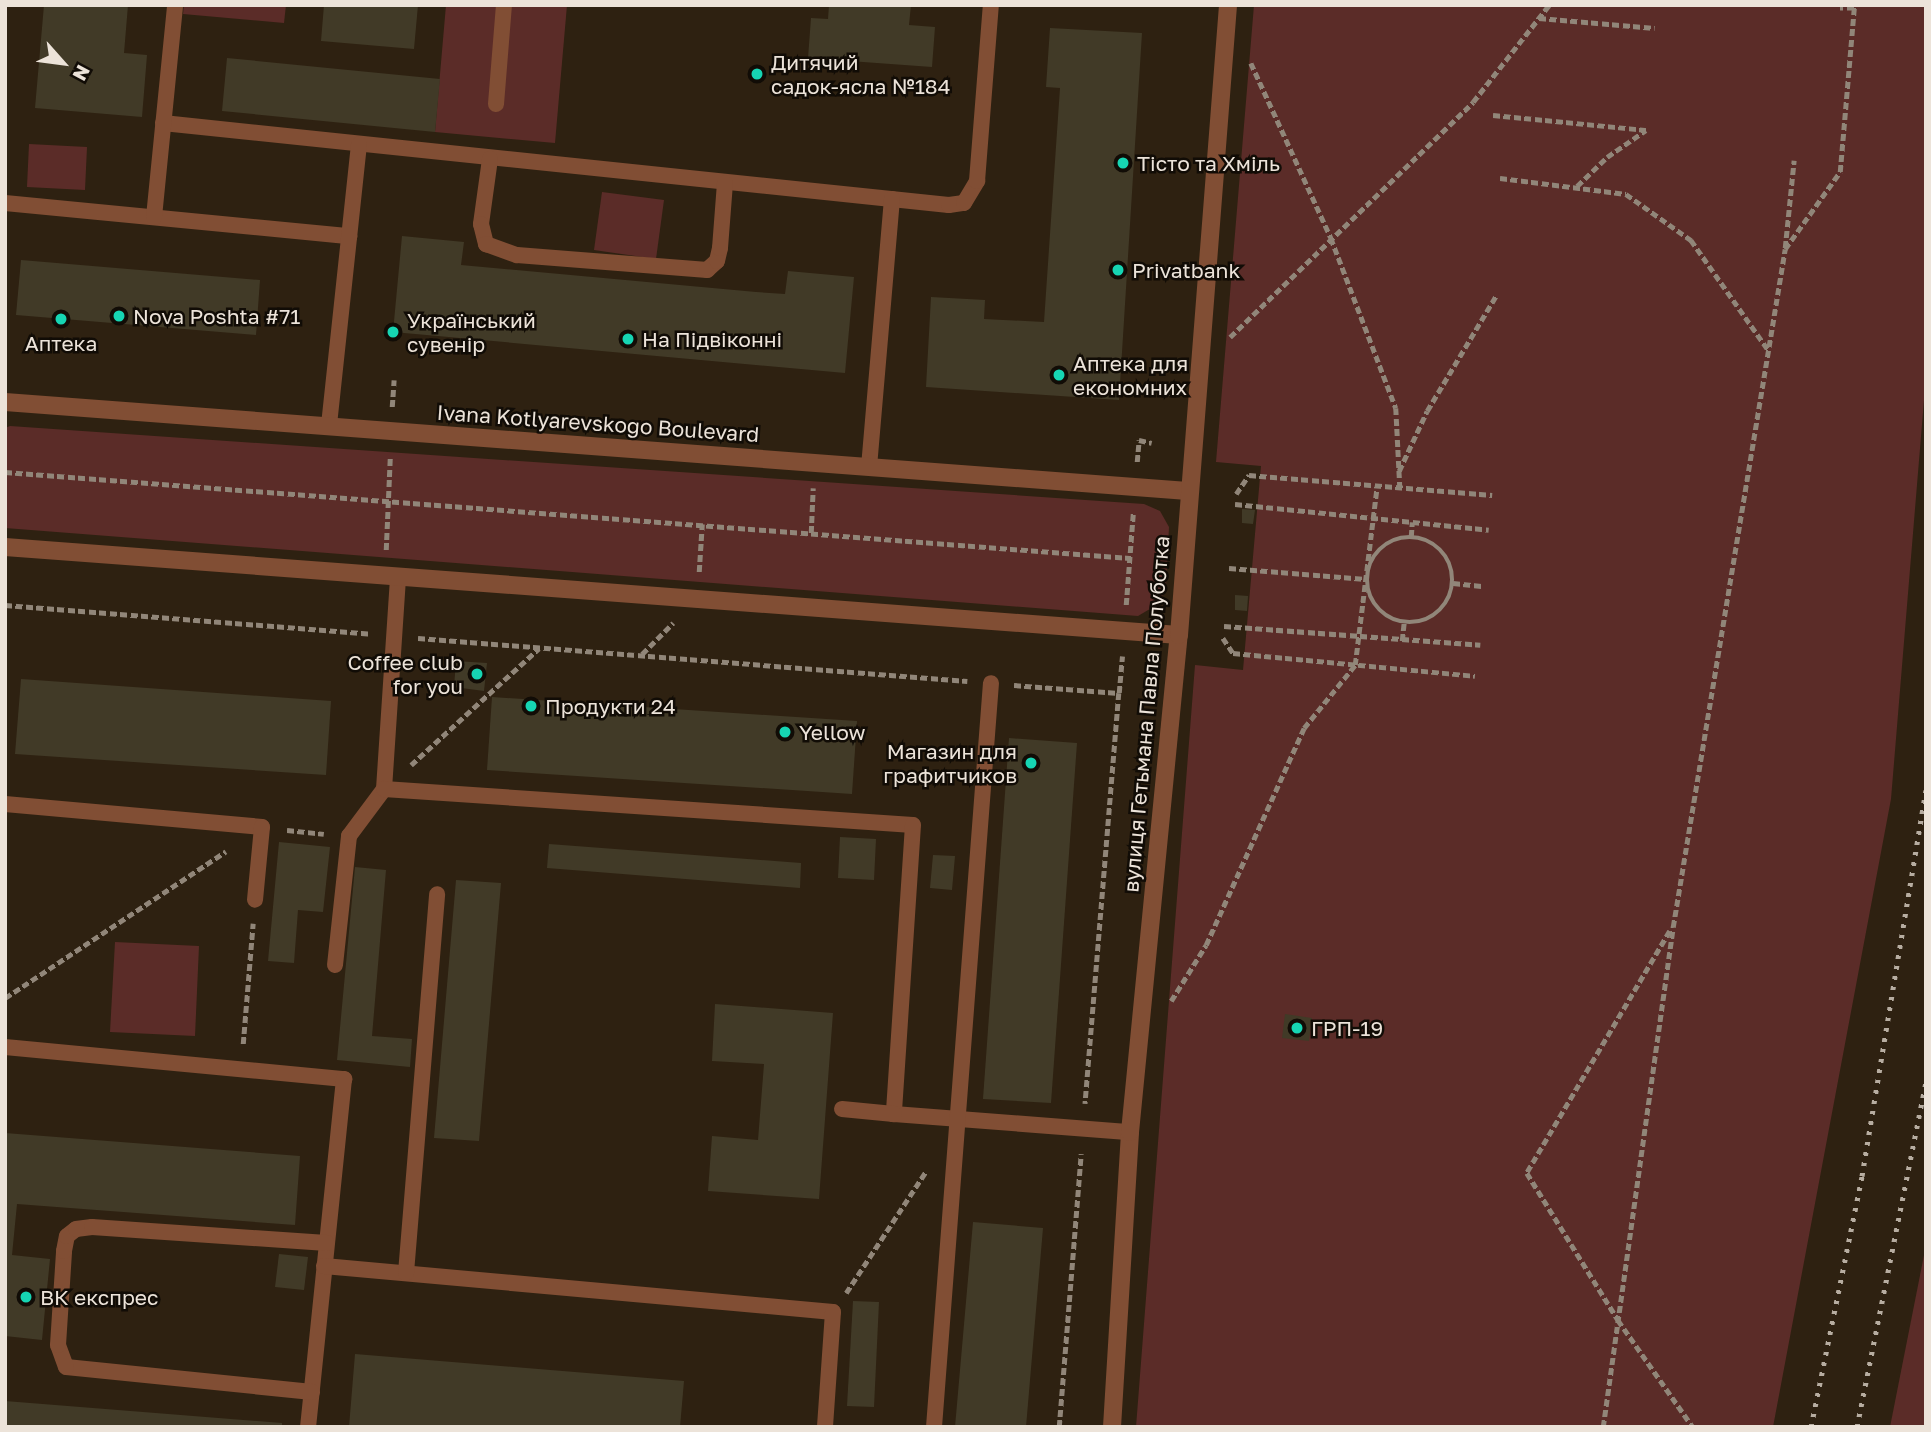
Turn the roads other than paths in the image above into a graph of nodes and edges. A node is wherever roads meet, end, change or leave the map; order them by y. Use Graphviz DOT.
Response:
graph roads {
  1 [pos="175,5"];
  2 [pos="504,5"];
  3 [pos="991,5"];
  4 [pos="1228,8"];
  5 [pos="496,104"];
  6 [pos="163,122"];
  7 [pos="359,145"];
  8 [pos="490,159"];
  9 [pos="725,183"];
  10 [pos="892,199"];
  11 [pos="5,203"];
  12 [pos="154,217"];
  13 [pos="349,236"];
  14 [pos="5,402"];
  15 [pos="329,425"];
  16 [pos="869,467"];
  17 [pos="1188,491"];
  18 [pos="5,547"];
  19 [pos="391,576"];
  20 [pos="1179,635"];
  21 [pos="991,683"];
  22 [pos="384,789"];
  23 [pos="5,804"];
  24 [pos="437,894"];
  25 [pos="255,900"];
  26 [pos="335,965"];
  27 [pos="5,1047"];
  28 [pos="842,1109"];
  29 [pos="894,1114"];
  30 [pos="961,1118"];
  31 [pos="1130,1132"];
  32 [pos="326,1243"];
  33 [pos="324,1266"];
  34 [pos="406,1273"];
  35 [pos="312,1392"];
  36 [pos="308,1427"];
  37 [pos="825,1427"];
  38 [pos="934,1427"];
  39 [pos="1112,1427"];
  1 -- 6 [label="lane"];
  2 -- 5 [label="lane"];
  3 -- 10 [label="lane"];
  4 -- 17 [label="street, вулиця Гетьмана Павла Полуботка"];
  6 -- 7 [label="lane"];
  6 -- 12 [label="lane"];
  7 -- 8 [label="lane"];
  7 -- 13 [label="lane"];
  8 -- 9 [label="lane"];
  8 -- 9 [label="lane"];
  9 -- 10 [label="lane"];
  10 -- 16 [label="lane"];
  11 -- 12 [label="lane"];
  12 -- 13 [label="lane"];
  13 -- 15 [label="lane"];
  14 -- 15 [label="street, Ivana Kotlyarevskogo Boulevard"];
  15 -- 16 [label="street, Ivana Kotlyarevskogo Boulevard"];
  16 -- 17 [label="street, Ivana Kotlyarevskogo Boulevard"];
  17 -- 20 [label="street, вулиця Гетьмана Павла Полуботка"];
  18 -- 19 [label="street"];
  19 -- 20 [label="street"];
  19 -- 22 [label="lane"];
  20 -- 31 [label="street, вулиця Гетьмана Павла Полуботка"];
  21 -- 30 [label="lane"];
  22 -- 26 [label="lane"];
  22 -- 29 [label="lane"];
  23 -- 25 [label="lane"];
  24 -- 34 [label="lane"];
  27 -- 32 [label="lane"];
  28 -- 29 [label="lane"];
  29 -- 30 [label="lane"];
  30 -- 31 [label="lane"];
  30 -- 38 [label="lane"];
  31 -- 39 [label="street, вулиця Гетьмана Павла Полуботка"];
  32 -- 33 [label="lane"];
  32 -- 35 [label="lane"];
  33 -- 34 [label="lane"];
  33 -- 35 [label="lane"];
  34 -- 37 [label="lane"];
  35 -- 36 [label="lane"];
}
